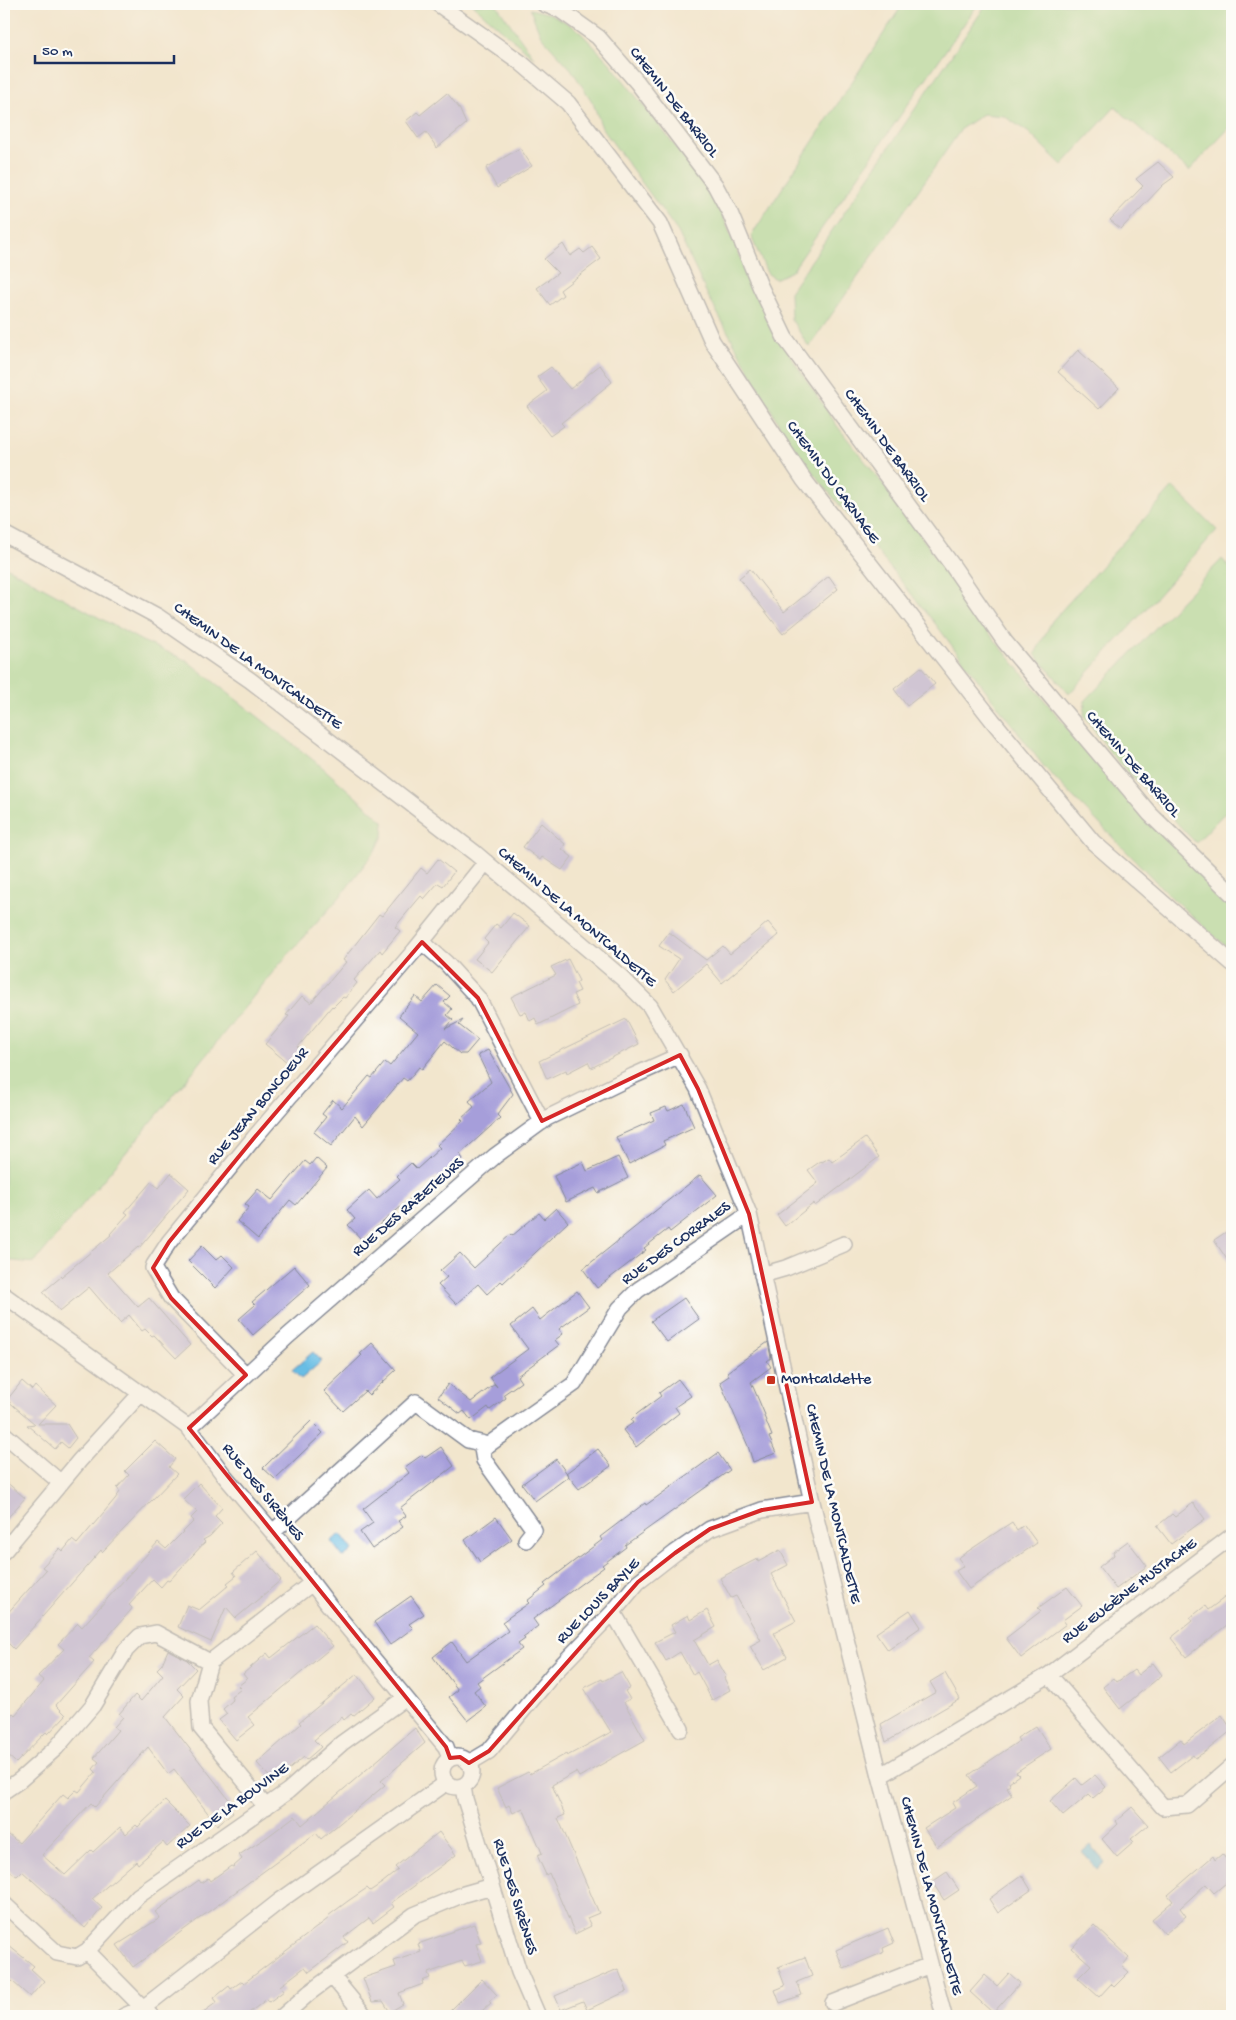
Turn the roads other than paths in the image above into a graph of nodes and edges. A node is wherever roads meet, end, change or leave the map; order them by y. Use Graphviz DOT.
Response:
graph roads {
  1 [pos="438,4"];
  2 [pos="544,4"];
  3 [pos="4,534"];
  4 [pos="486,862"];
  5 [pos="1232,894"];
  6 [pos="422,942"];
  7 [pos="1232,963"];
  8 [pos="680,1055"];
  9 [pos="542,1122"];
  10 [pos="749,1214"];
  11 [pos="844,1244"];
  12 [pos="762,1275"];
  13 [pos="4,1295"];
  14 [pos="246,1375"];
  15 [pos="141,1394"];
  16 [pos="189,1428"];
  17 [pos="4,1434"];
  18 [pos="481,1443"];
  19 [pos="60,1483"];
  20 [pos="812,1502"];
  21 [pos="272,1532"];
  22 [pos="1232,1536"];
  23 [pos="526,1540"];
  24 [pos="4,1551"];
  25 [pos="312,1583"];
  26 [pos="613,1612"];
  27 [pos="210,1662"];
  28 [pos="1049,1675"];
  29 [pos="404,1698"];
  30 [pos="681,1729"];
  31 [pos="450,1758"];
  32 [pos="469,1763"];
  33 [pos="1232,1766"];
  34 [pos="880,1776"];
  35 [pos="446,1783"];
  36 [pos="463,1786"];
  37 [pos="4,1791"];
  38 [pos="266,1807"];
  39 [pos="492,1886"];
  40 [pos="4,1904"];
  41 [pos="87,1951"];
  42 [pos="930,1965"];
  43 [pos="332,1976"];
  44 [pos="833,2003"];
  45 [pos="144,2014"];
  46 [pos="124,2016"];
  47 [pos="283,2016"];
  48 [pos="364,2016"];
  49 [pos="538,2016"];
  50 [pos="944,2016"];
  1 -- 7 [label="street, CHEMIN DU CARNAGE"];
  2 -- 5 [label="street, CHEMIN DE BARRIOL"];
  3 -- 4 [label="street, CHEMIN DE LA MONTCALDETTE"];
  4 -- 6 [label="street, RUE JEAN BONCOEUR"];
  4 -- 8 [label="street, CHEMIN DE LA MONTCALDETTE"];
  6 -- 9 [label="street"];
  6 -- 14 [label="street, RUE JEAN BONCOEUR"];
  8 -- 9 [label="street, RUE DES RAZETEURS"];
  8 -- 10 [label="street, CHEMIN DE LA MONTCALDETTE"];
  9 -- 14 [label="street, RUE DES RAZETEURS"];
  10 -- 12 [label="street, CHEMIN DE LA MONTCALDETTE"];
  10 -- 18 [label="street, RUE DES CORRALES"];
  11 -- 12 [label="street"];
  12 -- 20 [label="street, CHEMIN DE LA MONTCALDETTE"];
  13 -- 15 [label="street, RUE DES SIRÈNES"];
  14 -- 16 [label="street, RUE DES RAZETEURS"];
  15 -- 16 [label="street, RUE DES SIRÈNES"];
  15 -- 19 [label="street"];
  16 -- 21 [label="street, RUE DES SIRÈNES"];
  17 -- 19 [label="street"];
  18 -- 21 [label="street"];
  18 -- 23 [label="street"];
  19 -- 24 [label="street"];
  20 -- 26 [label="street, RUE LOUIS BAYLE"];
  20 -- 34 [label="street, CHEMIN DE LA MONTCALDETTE"];
  21 -- 25 [label="street, RUE DES SIRÈNES"];
  22 -- 28 [label="street, RUE EUGÈNE HUSTACHE"];
  25 -- 27 [label="street"];
  25 -- 29 [label="street, RUE DES SIRÈNES"];
  26 -- 30 [label="street"];
  26 -- 32 [label="street, RUE LOUIS BAYLE"];
  27 -- 37 [label="street"];
  27 -- 38 [label="street"];
  28 -- 33 [label="street"];
  28 -- 34 [label="street, RUE EUGÈNE HUSTACHE"];
  29 -- 31 [label="street, RUE DES SIRÈNES"];
  29 -- 38 [label="street, RUE DE LA BOUVINE"];
  31 -- 32 [label="street"];
  31 -- 35 [label="street"];
  32 -- 36 [label="street"];
  34 -- 42 [label="street, CHEMIN DE LA MONTCALDETTE"];
  35 -- 36 [label="street"];
  35 -- 45 [label="street"];
  36 -- 39 [label="street, RUE DES SIRÈNES"];
  38 -- 41 [label="street, RUE DE LA BOUVINE"];
  39 -- 43 [label="street"];
  39 -- 49 [label="street, RUE DES SIRÈNES"];
  40 -- 41 [label="street"];
  41 -- 45 [label="street"];
  42 -- 44 [label="street"];
  42 -- 50 [label="street, CHEMIN DE LA MONTCALDETTE"];
  43 -- 47 [label="street"];
  43 -- 48 [label="street"];
  45 -- 46 [label="street"];
}
